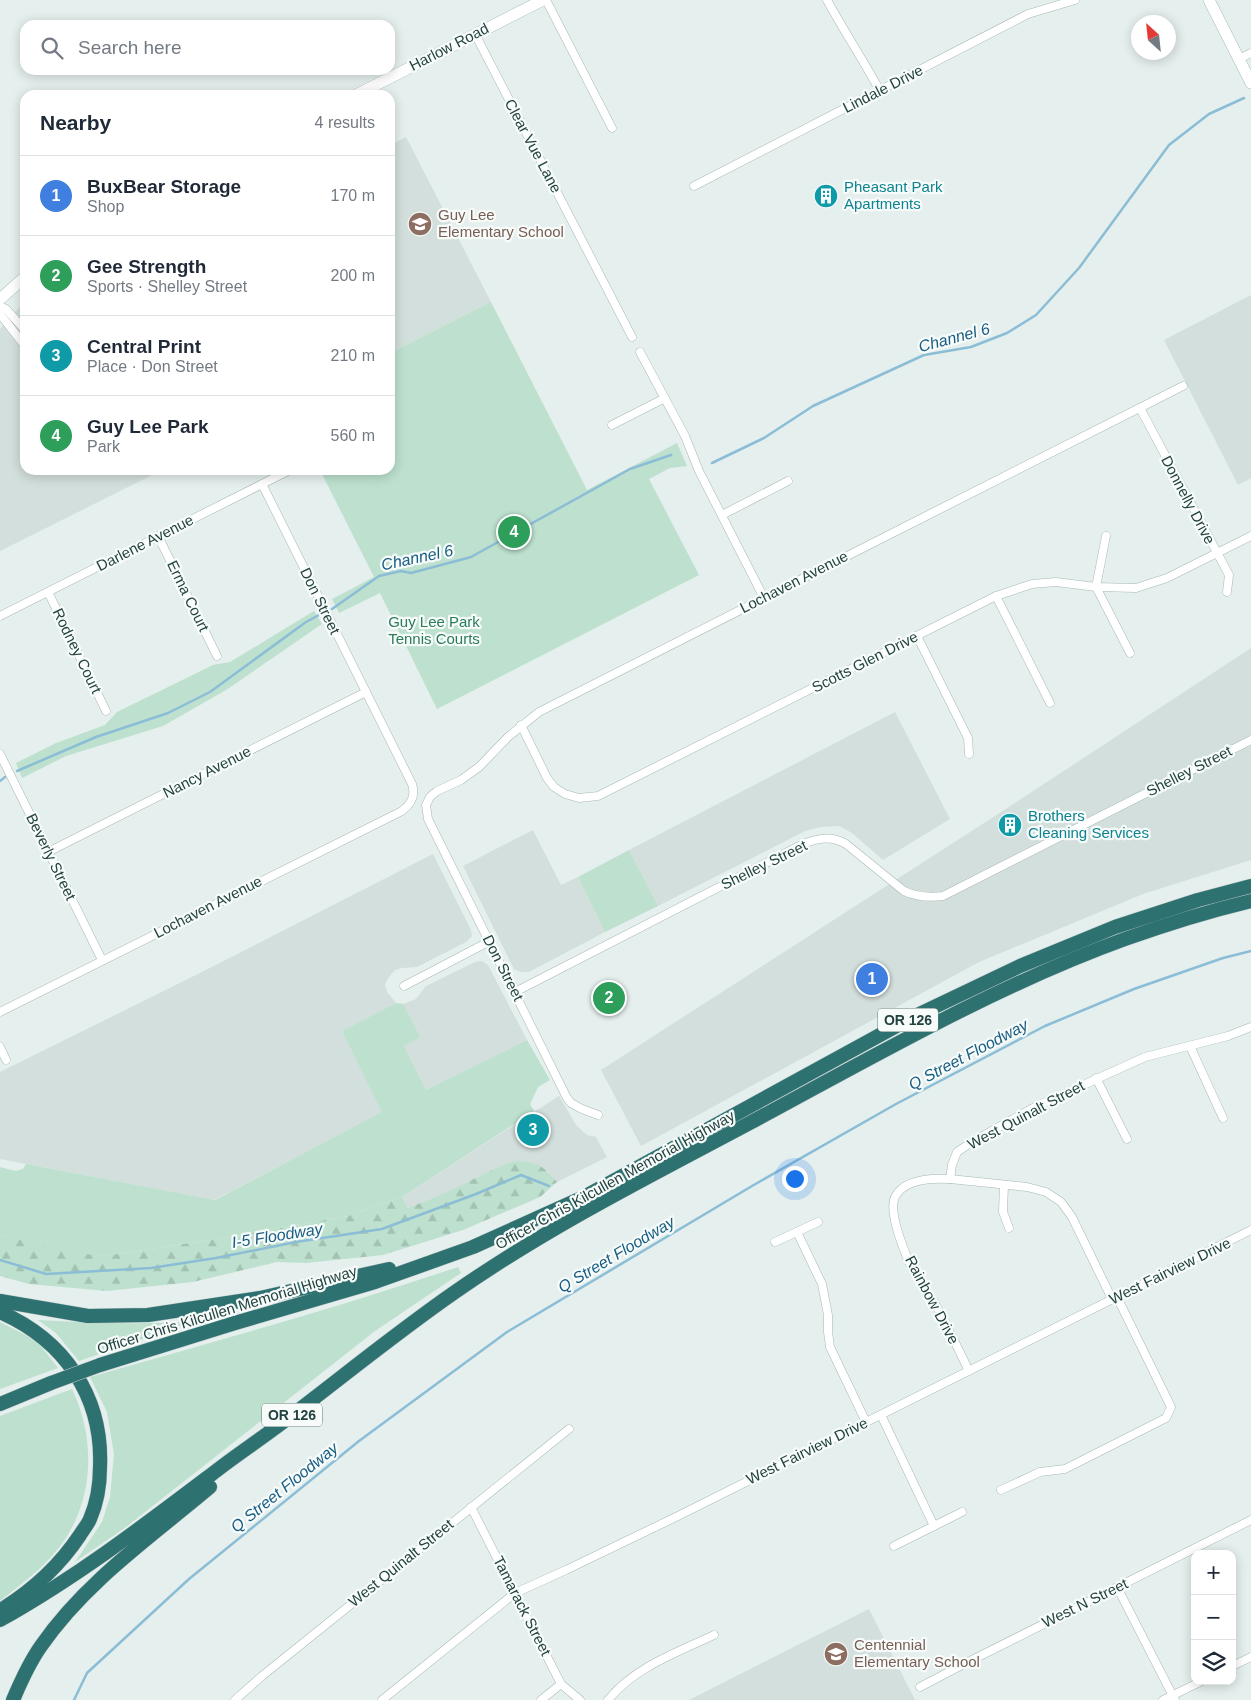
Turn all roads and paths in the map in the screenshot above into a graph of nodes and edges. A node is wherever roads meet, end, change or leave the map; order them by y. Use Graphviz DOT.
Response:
graph roads {
  1 [pos="544,0"];
  2 [pos="827,0"];
  3 [pos="1075,0"];
  4 [pos="1209,0"];
  5 [pos="475,34"];
  6 [pos="1251,53"];
  7 [pos="1239,59"];
  8 [pos="1251,83"];
  9 [pos="366,90"];
  10 [pos="880,91"];
  11 [pos="612,128"];
  12 [pos="694,186"];
  13 [pos="20,282"];
  14 [pos="0,300"];
  15 [pos="0,306"];
  16 [pos="0,314"];
  17 [pos="20,324"];
  18 [pos="632,337"];
  19 [pos="20,340"];
  20 [pos="640,352"];
  21 [pos="1183,386"];
  22 [pos="665,398"];
  23 [pos="1140,408"];
  24 [pos="612,425"];
  25 [pos="280,475"];
  26 [pos="788,481"];
  27 [pos="262,484"];
  28 [pos="722,515"];
  29 [pos="158,536"];
  30 [pos="1106,536"];
  31 [pos="1251,536"];
  32 [pos="1216,553"];
  33 [pos="1096,587"];
  34 [pos="48,592"];
  35 [pos="1227,592"];
  36 [pos="996,596"];
  37 [pos="764,598"];
  38 [pos="0,616"];
  39 [pos="916,636"];
  40 [pos="1130,654"];
  41 [pos="218,656"];
  42 [pos="366,692"];
  43 [pos="1050,703"];
  44 [pos="106,711"];
  45 [pos="521,725"];
  46 [pos="1251,740"];
  47 [pos="0,754"];
  48 [pos="969,754"];
  49 [pos="413,799"];
  50 [pos="426,805"];
  51 [pos="48,852"];
  52 [pos="1251,886"];
  53 [pos="1251,901"];
  54 [pos="490,941"];
  55 [pos="102,960"];
  56 [pos="404,986"];
  57 [pos="515,992"];
  58 [pos="0,1012"];
  59 [pos="1251,1027"];
  60 [pos="1190,1046"];
  61 [pos="0,1047"];
  62 [pos="6,1060"];
  63 [pos="1096,1078"];
  64 [pos="598,1115"];
  65 [pos="1224,1118"];
  66 [pos="1127,1139"];
  67 [pos="950,1179"];
  68 [pos="1004,1185"];
  69 [pos="818,1222"];
  70 [pos="1009,1228"];
  71 [pos="1251,1230"];
  72 [pos="797,1232"];
  73 [pos="775,1242"];
  74 [pos="473,1247"];
  75 [pos="1115,1298"];
  76 [pos="0,1301"];
  77 [pos="0,1312"];
  78 [pos="969,1371"];
  79 [pos="0,1404"];
  80 [pos="880,1415"];
  81 [pos="866,1422"];
  82 [pos="276,1427"];
  83 [pos="569,1429"];
  84 [pos="1001,1490"];
  85 [pos="471,1507"];
  86 [pos="962,1512"];
  87 [pos="1251,1520"];
  88 [pos="934,1526"];
  89 [pos="894,1546"];
  90 [pos="1117,1588"];
  91 [pos="514,1593"];
  92 [pos="0,1611"];
  93 [pos="0,1620"];
  94 [pos="714,1635"];
  95 [pos="1251,1657"];
  96 [pos="1236,1664"];
  97 [pos="561,1684"];
  98 [pos="1195,1685"];
  99 [pos="920,1687"];
  100 [pos="1174,1698"];
  101 [pos="13,1700"];
  102 [pos="235,1700"];
  103 [pos="382,1700"];
  104 [pos="541,1700"];
  105 [pos="580,1700"];
  106 [pos="608,1700"];
  107 [pos="1163,1700"];
  1 -- 5 [label="main road, Harlow Road"];
  1 -- 11 [label="street, Harlow Road"];
  2 -- 10 [label="street"];
  3 -- 10 [label="street, Lindale Drive"];
  4 -- 7 [label="main road"];
  5 -- 9 [label="main road, Harlow Road"];
  5 -- 18 [label="street, Clear Vue Lane"];
  6 -- 7 [label="street"];
  7 -- 8 [label="main road"];
  10 -- 12 [label="street, Lindale Drive"];
  13 -- 14 [label="main road"];
  15 -- 17 [label="street"];
  16 -- 19 [label="street"];
  20 -- 22 [label="street"];
  21 -- 23 [label="street, Lochaven Avenue"];
  22 -- 24 [label="street"];
  22 -- 28 [label="street"];
  23 -- 32 [label="street, Donnelly Drive"];
  23 -- 37 [label="street, Lochaven Avenue"];
  25 -- 27 [label="street, Darlene Avenue"];
  26 -- 28 [label="street"];
  27 -- 29 [label="street, Darlene Avenue"];
  27 -- 42 [label="street, Don Street"];
  28 -- 37 [label="street"];
  29 -- 34 [label="street, Darlene Avenue"];
  29 -- 41 [label="street, Erma Court"];
  30 -- 33 [label="street"];
  31 -- 32 [label="street, Scotts Glen Drive"];
  32 -- 33 [label="street, Scotts Glen Drive"];
  32 -- 35 [label="street, Donnelly Drive"];
  33 -- 36 [label="street, Scotts Glen Drive"];
  33 -- 40 [label="street"];
  34 -- 38 [label="street, Darlene Avenue"];
  34 -- 44 [label="street, Rodney Court"];
  36 -- 39 [label="street, Scotts Glen Drive"];
  36 -- 43 [label="street"];
  37 -- 45 [label="street, Lochaven Avenue"];
  39 -- 45 [label="street, Scotts Glen Drive"];
  39 -- 48 [label="street"];
  42 -- 49 [label="street, Don Street"];
  42 -- 51 [label="street, Nancy Avenue"];
  45 -- 50 [label="street, Lochaven Avenue"];
  46 -- 57 [label="street, Shelley Street"];
  47 -- 51 [label="street, Beverly Street"];
  49 -- 55 [label="street, Lochaven Avenue"];
  50 -- 54 [label="street, Don Street"];
  51 -- 55 [label="street, Beverly Street"];
  52 -- 74 [label="highway, Officer Chris Kilcullen Memorial Highway / OR 126"];
  53 -- 82 [label="highway, Officer Chris Kilcullen Memorial Highway / OR 126"];
  54 -- 56 [label="street"];
  54 -- 57 [label="street, Don Street"];
  55 -- 58 [label="street, Lochaven Avenue"];
  57 -- 64 [label="street, Don Street"];
  59 -- 60 [label="street, West Quinalt Street"];
  60 -- 63 [label="street, West Quinalt Street"];
  60 -- 65 [label="street"];
  61 -- 62 [label="street"];
  63 -- 66 [label="street, West Quinalt Street"];
  63 -- 67 [label="street, West Quinalt Street"];
  67 -- 68 [label="street"];
  67 -- 78 [label="street, Rainbow Drive"];
  68 -- 70 [label="street"];
  68 -- 75 [label="street"];
  69 -- 72 [label="street"];
  71 -- 75 [label="street, West Fairview Drive"];
  72 -- 73 [label="street"];
  72 -- 81 [label="street"];
  74 -- 76 [label="highway"];
  74 -- 79 [label="highway, Officer Chris Kilcullen Memorial Highway / OR 126, bridge"];
  75 -- 78 [label="street, West Fairview Drive"];
  75 -- 84 [label="street"];
  77 -- 92 [label="highway"];
  78 -- 80 [label="street, West Fairview Drive"];
  80 -- 81 [label="street, West Fairview Drive"];
  80 -- 88 [label="street"];
  81 -- 91 [label="street, West Fairview Drive"];
  82 -- 93 [label="highway, Officer Chris Kilcullen Memorial Highway / OR 126"];
  82 -- 101 [label="highway"];
  83 -- 85 [label="street, West Quinalt Street"];
  85 -- 91 [label="street, Tamarack Street"];
  85 -- 102 [label="street, West Quinalt Street"];
  86 -- 88 [label="street"];
  87 -- 90 [label="street, West N Street"];
  88 -- 89 [label="street"];
  90 -- 99 [label="street, West N Street"];
  90 -- 100 [label="street"];
  91 -- 97 [label="street, Tamarack Street"];
  91 -- 103 [label="street, West Fairview Drive"];
  94 -- 106 [label="street"];
  95 -- 96 [label="street"];
  97 -- 104 [label="street"];
  97 -- 105 [label="street, Tamarack Street"];
  98 -- 100 [label="street"];
  100 -- 107 [label="street"];
}
